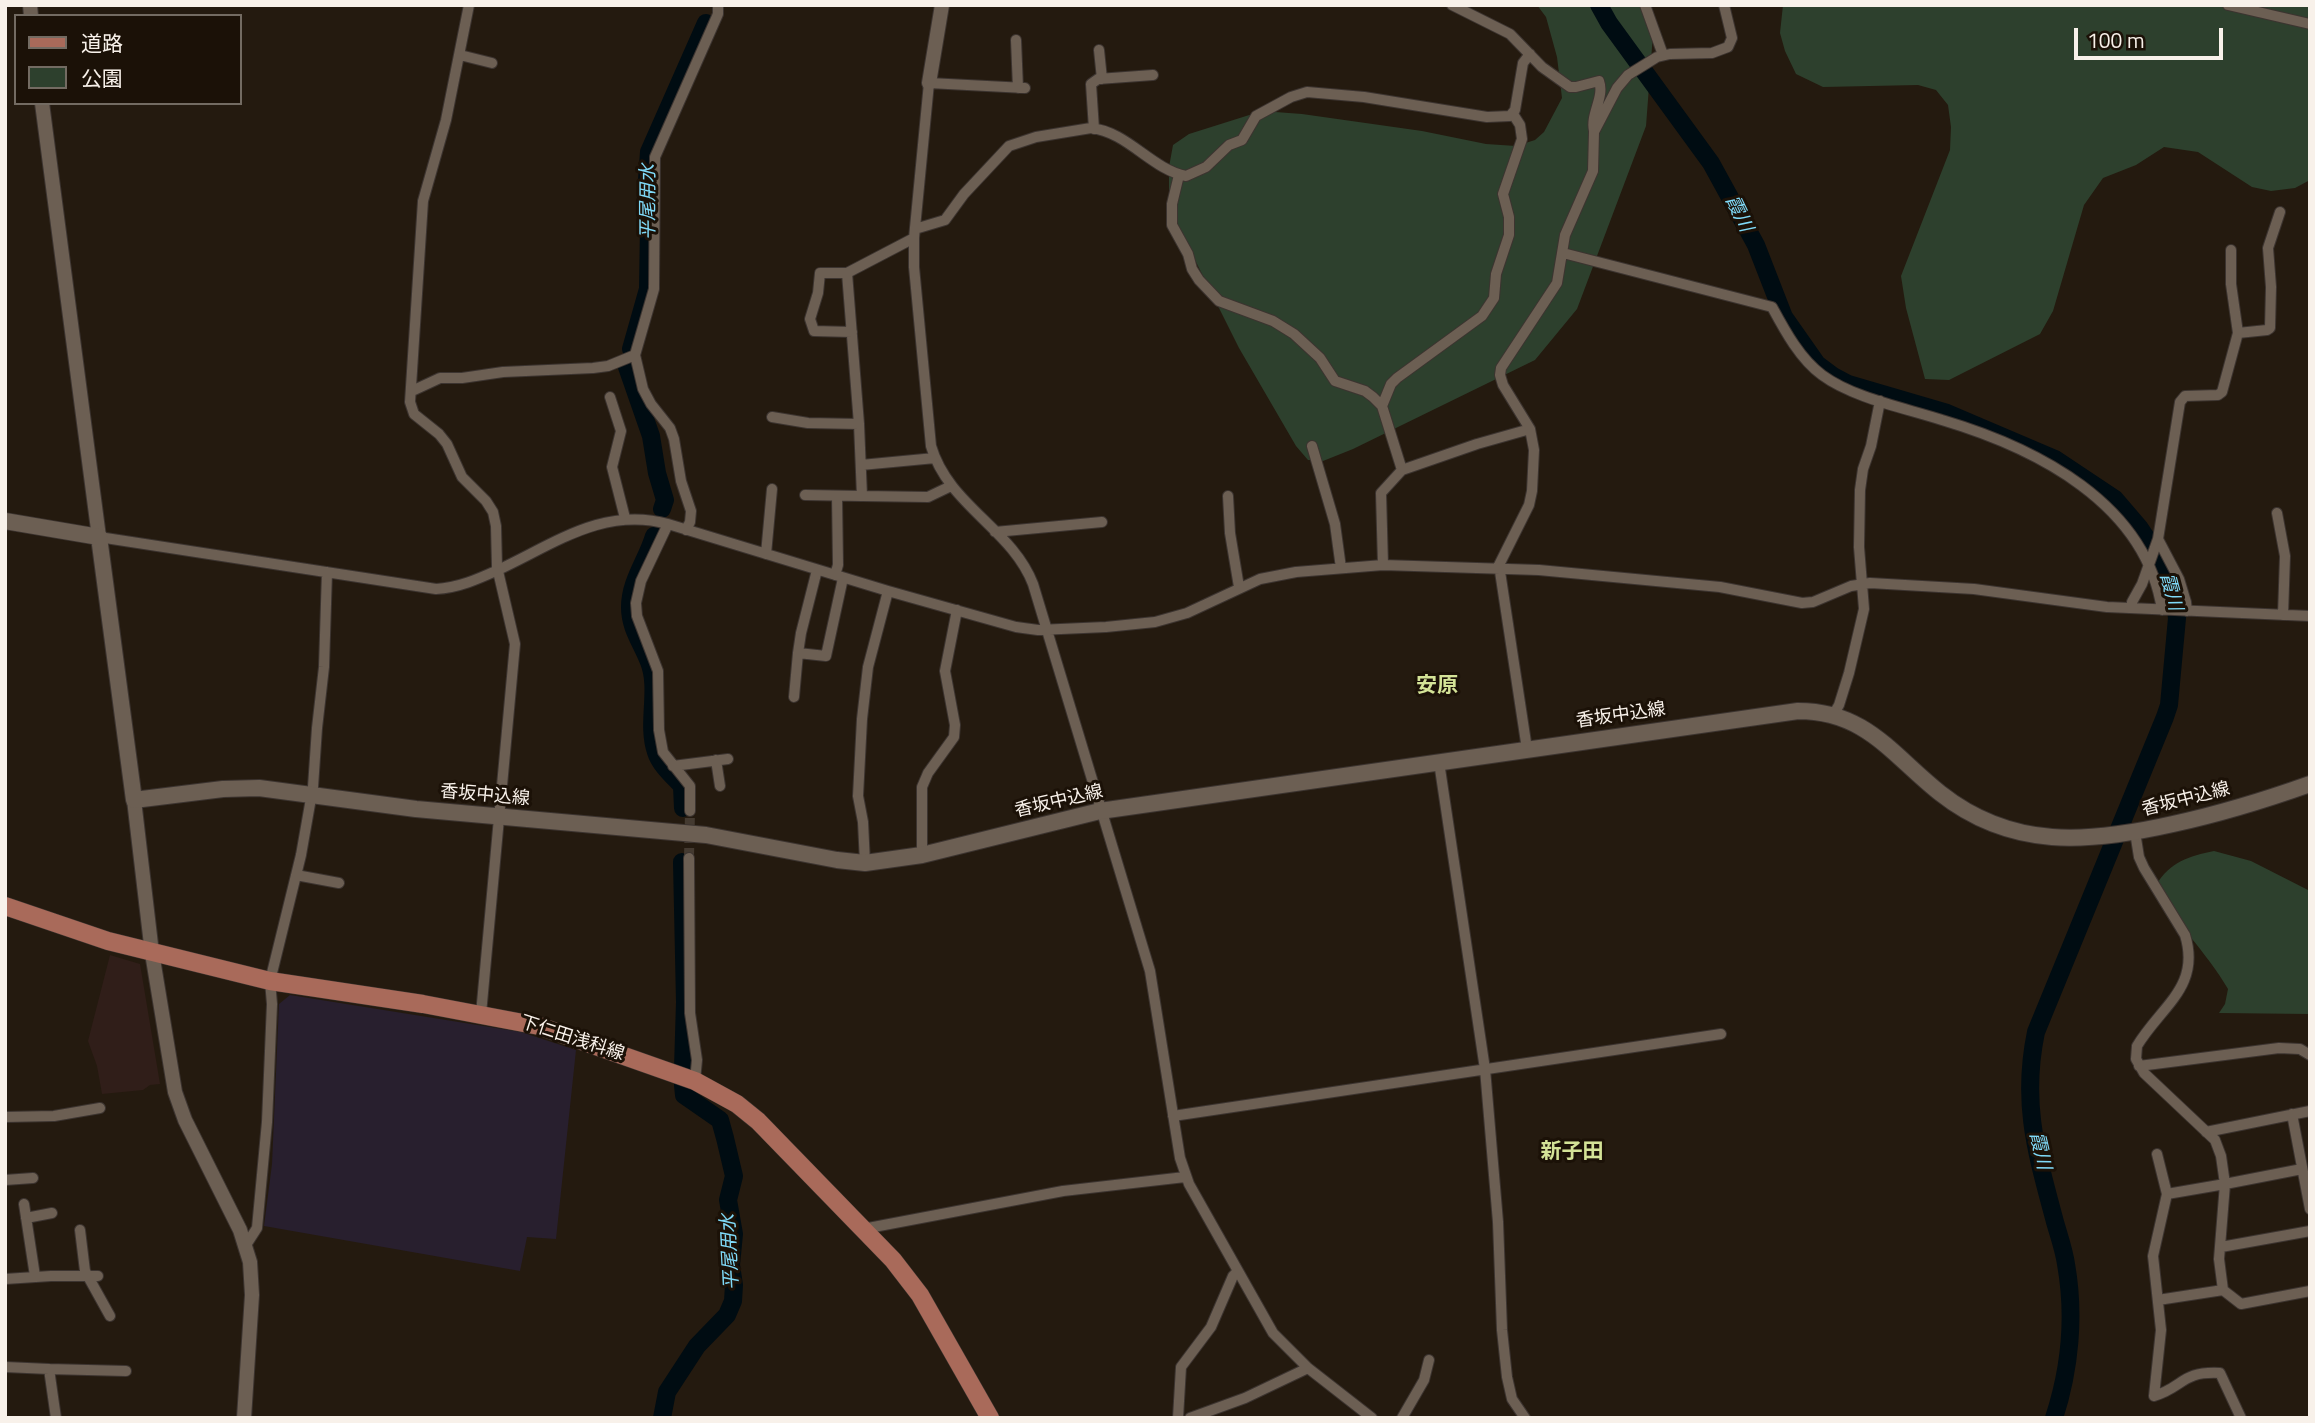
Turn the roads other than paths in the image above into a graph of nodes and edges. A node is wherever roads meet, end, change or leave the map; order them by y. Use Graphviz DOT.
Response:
graph roads {
  1 [pos="469,5"];
  2 [pos="718,5"];
  3 [pos="942,5"];
  4 [pos="1452,5"];
  5 [pos="1645,5"];
  6 [pos="1724,5"];
  7 [pos="2228,5"];
  8 [pos="2310,24"];
  9 [pos="1016,40"];
  10 [pos="1099,50"];
  11 [pos="1530,54"];
  12 [pos="460,55"];
  13 [pos="1663,55"];
  14 [pos="492,63"];
  15 [pos="1153,75"];
  16 [pos="1102,79"];
  17 [pos="929,83"];
  18 [pos="42,105"];
  19 [pos="1513,114"];
  20 [pos="1094,129"];
  21 [pos="1594,132"];
  22 [pos="1179,175"];
  23 [pos="2280,212"];
  24 [pos="915,234"];
  25 [pos="2231,250"];
  26 [pos="1563,253"];
  27 [pos="846,273"];
  28 [pos="852,332"];
  29 [pos="2238,333"];
  30 [pos="635,355"];
  31 [pos="412,391"];
  32 [pos="610,397"];
  33 [pos="1880,401"];
  34 [pos="1382,406"];
  35 [pos="772,417"];
  36 [pos="859,424"];
  37 [pos="1530,429"];
  38 [pos="1312,446"];
  39 [pos="935,458"];
  40 [pos="861,465"];
  41 [pos="1402,470"];
  42 [pos="951,486"];
  43 [pos="772,489"];
  44 [pos="804,495"];
  45 [pos="837,495"];
  46 [pos="862,496"];
  47 [pos="1228,496"];
  48 [pos="2277,513"];
  49 [pos="625,518"];
  50 [pos="5,521"];
  51 [pos="1102,522"];
  52 [pos="668,524"];
  53 [pos="686,530"];
  54 [pos="995,532"];
  55 [pos="99,537"];
  56 [pos="2157,541"];
  57 [pos="766,554"];
  58 [pos="1383,565"];
  59 [pos="2149,565"];
  60 [pos="1341,568"];
  61 [pos="1499,568"];
  62 [pos="498,570"];
  63 [pos="817,570"];
  64 [pos="327,572"];
  65 [pos="839,576"];
  66 [pos="1861,584"];
  67 [pos="1239,587"];
  68 [pos="888,591"];
  69 [pos="2132,602"];
  70 [pos="957,610"];
  71 [pos="2164,611"];
  72 [pos="2185,611"];
  73 [pos="2283,615"];
  74 [pos="2310,616"];
  75 [pos="1046,631"];
  76 [pos="798,653"];
  77 [pos="794,697"];
  78 [pos="1833,715"];
  79 [pos="1527,749"];
  80 [pos="1439,762"];
  81 [pos="673,766"];
  82 [pos="2310,784"];
  83 [pos="720,786"];
  84 [pos="312,795"];
  85 [pos="134,800"];
  86 [pos="690,811"];
  87 [pos="1100,811"];
  88 [pos="499,817"];
  89 [pos="2132,833"];
  90 [pos="922,855"];
  91 [pos="689,858"];
  92 [pos="865,863"];
  93 [pos="296,875"];
  94 [pos="338,883"];
  95 [pos="5,906"];
  96 [pos="152,953"];
  97 [pos="270,981"];
  98 [pos="481,1014"];
  99 [pos="1721,1034"];
  100 [pos="2310,1055"];
  101 [pos="2139,1066"];
  102 [pos="1485,1069"];
  103 [pos="695,1081"];
  104 [pos="100,1108"];
  105 [pos="2310,1111"];
  106 [pos="2292,1114"];
  107 [pos="1173,1116"];
  108 [pos="5,1118"];
  109 [pos="2206,1132"];
  110 [pos="2157,1154"];
  111 [pos="2302,1169"];
  112 [pos="1185,1177"];
  113 [pos="33,1178"];
  114 [pos="5,1180"];
  115 [pos="2225,1184"];
  116 [pos="2167,1194"];
  117 [pos="24,1204"];
  118 [pos="2310,1209"];
  119 [pos="52,1213"];
  120 [pos="26,1218"];
  121 [pos="863,1229"];
  122 [pos="80,1230"];
  123 [pos="2310,1231"];
  124 [pos="246,1245"];
  125 [pos="2221,1247"];
  126 [pos="1237,1272"];
  127 [pos="35,1276"];
  128 [pos="93,1276"];
  129 [pos="5,1279"];
  130 [pos="2223,1290"];
  131 [pos="2310,1291"];
  132 [pos="2158,1300"];
  133 [pos="110,1316"];
  134 [pos="1429,1360"];
  135 [pos="5,1367"];
  136 [pos="49,1368"];
  137 [pos="1308,1368"];
  138 [pos="127,1371"];
  139 [pos="56,1418"];
  140 [pos="244,1418"];
  141 [pos="990,1418"];
  142 [pos="1178,1418"];
  143 [pos="1190,1418"];
  144 [pos="1372,1418"];
  145 [pos="1402,1418"];
  146 [pos="1525,1418"];
  147 [pos="2241,1418"];
  1 -- 12 [label="street"];
  2 -- 30 [label="street"];
  3 -- 17 [label="street"];
  4 -- 11 [label="street"];
  5 -- 13 [label="street"];
  6 -- 13 [label="street"];
  7 -- 8 [label="street"];
  9 -- 17 [label="street"];
  10 -- 16 [label="street"];
  11 -- 19 [label="street"];
  11 -- 21 [label="street"];
  12 -- 14 [label="street"];
  12 -- 31 [label="street"];
  13 -- 21 [label="street"];
  15 -- 16 [label="street"];
  16 -- 20 [label="street"];
  17 -- 24 [label="street"];
  18 -- 55 [label="street"];
  19 -- 22 [label="street"];
  19 -- 34 [label="street"];
  20 -- 22 [label="street"];
  20 -- 24 [label="street"];
  21 -- 26 [label="street"];
  22 -- 34 [label="street"];
  23 -- 29 [label="street"];
  24 -- 27 [label="street"];
  24 -- 39 [label="street"];
  25 -- 29 [label="street"];
  26 -- 33 [label="street"];
  26 -- 37 [label="street"];
  27 -- 28 [label="street"];
  27 -- 28 [label="street"];
  28 -- 36 [label="street"];
  29 -- 56 [label="street"];
  30 -- 31 [label="street"];
  30 -- 53 [label="street"];
  31 -- 62 [label="street"];
  32 -- 49 [label="street"];
  33 -- 59 [label="street"];
  33 -- 66 [label="street"];
  34 -- 41 [label="street"];
  35 -- 36 [label="street"];
  36 -- 40 [label="street"];
  37 -- 41 [label="street"];
  37 -- 61 [label="street"];
  38 -- 60 [label="street"];
  39 -- 40 [label="street"];
  39 -- 42 [label="street"];
  40 -- 46 [label="street"];
  41 -- 58 [label="street"];
  42 -- 46 [label="street"];
  42 -- 54 [label="street"];
  43 -- 57 [label="street"];
  44 -- 45 [label="street"];
  45 -- 46 [label="street"];
  45 -- 65 [label="street"];
  47 -- 67 [label="street"];
  48 -- 73 [label="street"];
  49 -- 52 [label="street"];
  49 -- 62 [label="street"];
  50 -- 55 [label="main road"];
  51 -- 54 [label="street"];
  52 -- 53 [label="street"];
  52 -- 81 [label="street"];
  53 -- 57 [label="street"];
  54 -- 75 [label="street"];
  55 -- 64 [label="street"];
  55 -- 85 [label="main road"];
  56 -- 59 [label="street"];
  56 -- 72 [label="street"];
  57 -- 63 [label="street"];
  58 -- 60 [label="street"];
  58 -- 61 [label="street"];
  59 -- 69 [label="street"];
  59 -- 71 [label="street"];
  60 -- 67 [label="street"];
  61 -- 66 [label="street"];
  61 -- 79 [label="street"];
  62 -- 64 [label="street"];
  62 -- 88 [label="street"];
  63 -- 65 [label="street"];
  63 -- 76 [label="street"];
  64 -- 84 [label="street"];
  65 -- 68 [label="street"];
  65 -- 76 [label="street"];
  66 -- 71 [label="street"];
  66 -- 78 [label="street"];
  67 -- 75 [label="street"];
  68 -- 70 [label="street"];
  68 -- 92 [label="street"];
  70 -- 75 [label="street"];
  70 -- 90 [label="street"];
  71 -- 72 [label="street"];
  72 -- 73 [label="street"];
  73 -- 74 [label="street"];
  75 -- 87 [label="street"];
  76 -- 77 [label="street"];
  78 -- 79 [label="main road, 香坂中込線"];
  78 -- 89 [label="main road, 香坂中込線"];
  79 -- 80 [label="main road, 香坂中込線"];
  80 -- 87 [label="main road, 香坂中込線"];
  80 -- 102 [label="street"];
  81 -- 83 [label="street"];
  81 -- 86 [label="street"];
  82 -- 89 [label="main road, 香坂中込線"];
  84 -- 85 [label="main road, 香坂中込線"];
  84 -- 88 [label="main road, 香坂中込線"];
  84 -- 93 [label="street"];
  85 -- 96 [label="street"];
  87 -- 90 [label="main road, 香坂中込線"];
  87 -- 107 [label="street"];
  88 -- 92 [label="main road, 香坂中込線"];
  88 -- 98 [label="street"];
  89 -- 101 [label="street"];
  90 -- 92 [label="main road, 香坂中込線"];
  91 -- 103 [label="street"];
  93 -- 94 [label="street"];
  93 -- 97 [label="street"];
  95 -- 96 [label="main road, 下仁田浅科線"];
  96 -- 97 [label="main road, 下仁田浅科線"];
  96 -- 124 [label="street"];
  97 -- 98 [label="main road, 下仁田浅科線"];
  97 -- 124 [label="street"];
  98 -- 103 [label="main road, 下仁田浅科線"];
  99 -- 102 [label="street"];
  100 -- 101 [label="street"];
  101 -- 109 [label="street"];
  102 -- 107 [label="street"];
  102 -- 146 [label="street"];
  103 -- 121 [label="main road, 下仁田浅科線"];
  104 -- 108 [label="street"];
  105 -- 106 [label="street"];
  106 -- 109 [label="street"];
  106 -- 111 [label="street"];
  107 -- 112 [label="street"];
  109 -- 115 [label="street"];
  110 -- 116 [label="street"];
  111 -- 115 [label="street"];
  111 -- 118 [label="street"];
  112 -- 121 [label="street"];
  112 -- 126 [label="street"];
  113 -- 114 [label="street"];
  115 -- 116 [label="street"];
  115 -- 125 [label="street"];
  116 -- 132 [label="street"];
  117 -- 120 [label="street"];
  119 -- 120 [label="street"];
  120 -- 127 [label="street"];
  121 -- 141 [label="main road, 下仁田浅科線"];
  122 -- 128 [label="street"];
  123 -- 125 [label="street"];
  124 -- 140 [label="street"];
  125 -- 130 [label="street"];
  126 -- 137 [label="street"];
  126 -- 142 [label="street"];
  127 -- 128 [label="street"];
  127 -- 129 [label="street"];
  128 -- 133 [label="street"];
  130 -- 131 [label="street"];
  130 -- 132 [label="street"];
  132 -- 147 [label="street"];
  134 -- 145 [label="street"];
  135 -- 136 [label="street"];
  136 -- 138 [label="street"];
  136 -- 139 [label="street"];
  137 -- 143 [label="street"];
  137 -- 144 [label="street"];
}
